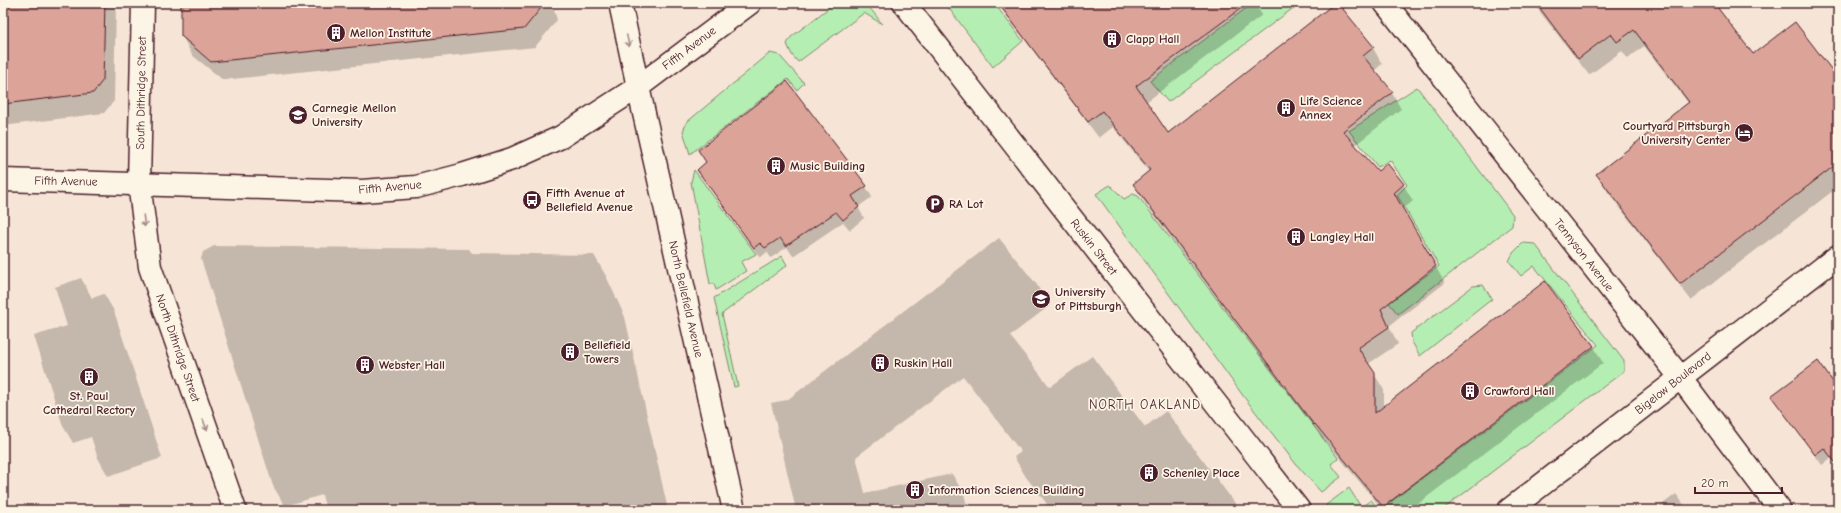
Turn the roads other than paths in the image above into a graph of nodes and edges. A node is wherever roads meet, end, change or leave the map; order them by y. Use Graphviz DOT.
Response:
graph roads {
  1 [pos="143,3"];
  2 [pos="620,3"];
  3 [pos="750,3"];
  4 [pos="904,3"];
  5 [pos="1385,3"];
  6 [pos="638,87"];
  7 [pos="3,180"];
  8 [pos="139,183"];
  9 [pos="1838,256"];
  10 [pos="1680,377"];
  11 [pos="235,510"];
  12 [pos="734,510"];
  13 [pos="1299,510"];
  14 [pos="1509,510"];
  15 [pos="1780,510"];
  1 -- 8 [label="main road, South Dithridge Street"];
  2 -- 6 [label="main road, North Bellefield Avenue, one-way"];
  3 -- 6 [label="main road, Fifth Avenue"];
  4 -- 13 [label="main road, Ruskin Street"];
  5 -- 10 [label="main road, Tennyson Avenue"];
  6 -- 8 [label="main road, Fifth Avenue"];
  6 -- 12 [label="main road, North Bellefield Avenue"];
  7 -- 8 [label="main road, Fifth Avenue"];
  8 -- 11 [label="main road, North Dithridge Street, one-way"];
  9 -- 10 [label="main road, Bigelow Boulevard"];
  10 -- 14 [label="main road, Bigelow Boulevard"];
  10 -- 15 [label="main road, Tennyson Avenue"];
}
